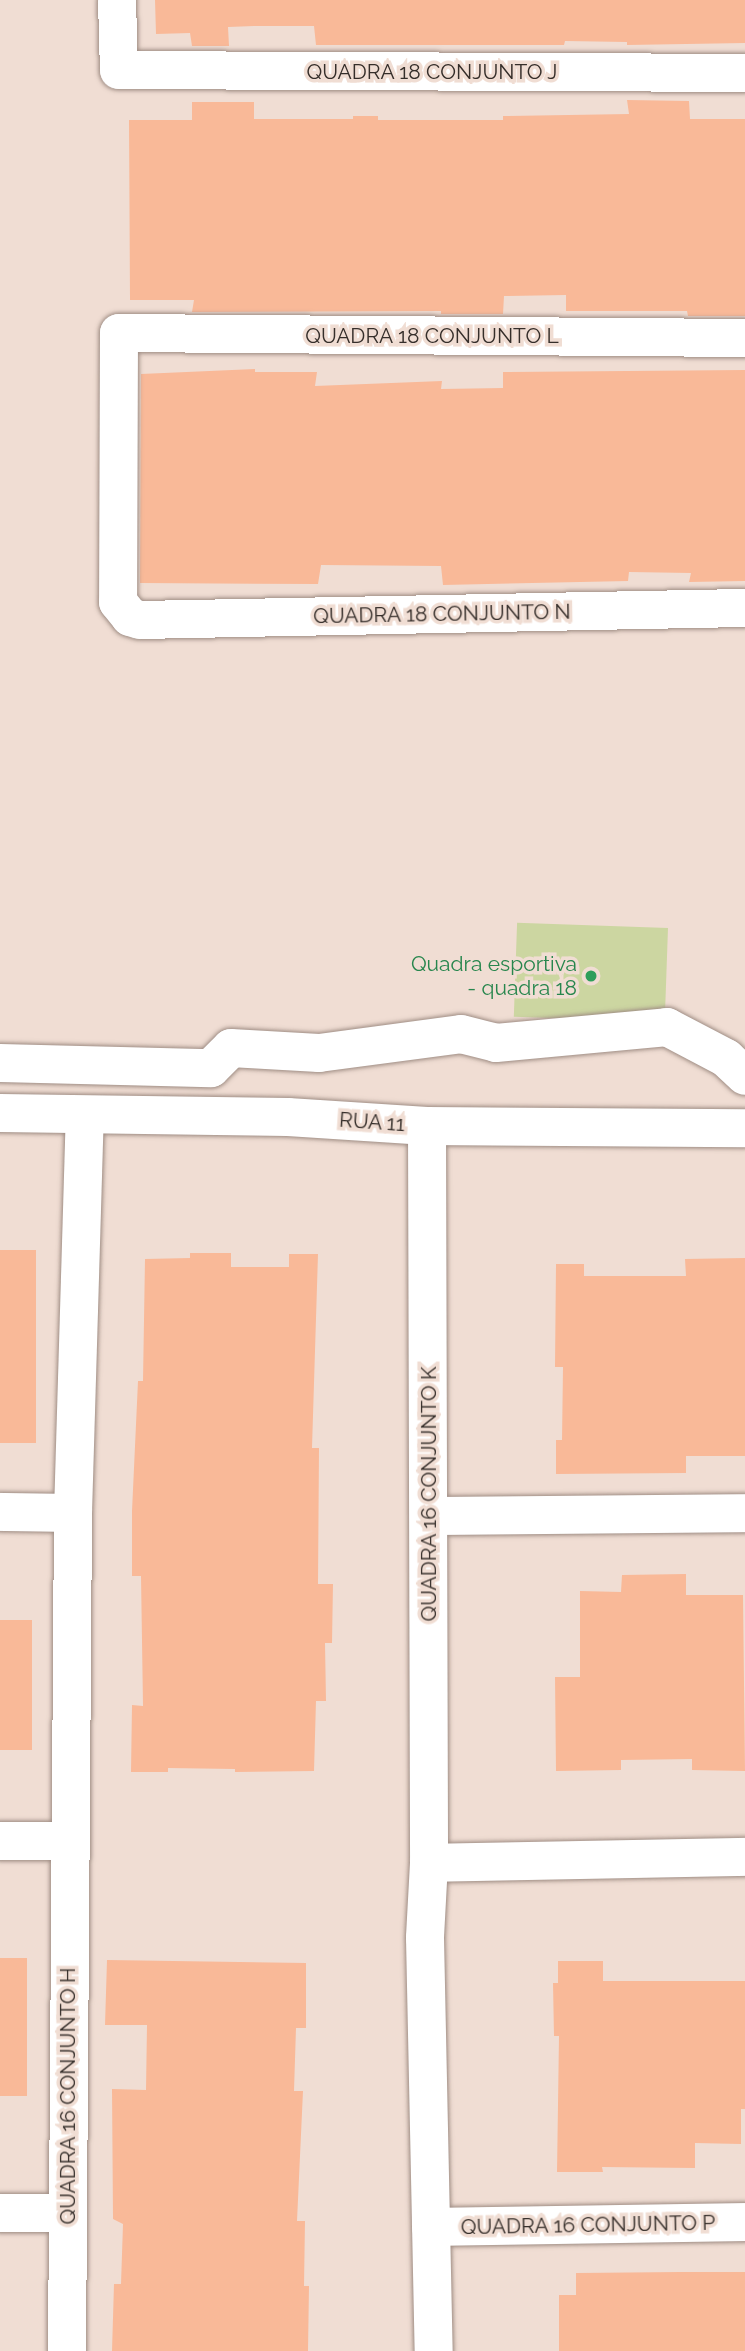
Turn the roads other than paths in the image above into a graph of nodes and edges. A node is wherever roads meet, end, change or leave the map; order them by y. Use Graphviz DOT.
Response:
graph roads {
  1 [pos="117,0"];
  2 [pos="745,73"];
  3 [pos="745,338"];
  4 [pos="745,608"];
  5 [pos="140,620"];
  6 [pos="0,1063"];
  7 [pos="745,1076"];
  8 [pos="0,1113"];
  9 [pos="85,1115"];
  10 [pos="428,1126"];
  11 [pos="745,1128"];
  12 [pos="0,1512"];
  13 [pos="73,1513"];
  14 [pos="745,1513"];
  15 [pos="429,1516"];
  16 [pos="71,1841"];
  17 [pos="0,1842"];
  18 [pos="745,1857"];
  19 [pos="429,1863"];
  20 [pos="0,2213"];
  21 [pos="67,2213"];
  22 [pos="745,2222"];
  23 [pos="431,2227"];
  24 [pos="67,2351"];
  25 [pos="434,2351"];
  1 -- 2 [label="street, QUADRA 18 CONJUNTO J"];
  3 -- 5 [label="street, QUADRA 18 CONJUNTO L"];
  4 -- 5 [label="street, QUADRA 18 CONJUNTO N"];
  6 -- 7 [label="street"];
  8 -- 9 [label="street, RUA 11"];
  9 -- 10 [label="street, RUA 11"];
  9 -- 13 [label="street"];
  10 -- 11 [label="street, RUA 11"];
  10 -- 15 [label="street, QUADRA 16 CONJUNTO K"];
  12 -- 13 [label="street"];
  13 -- 16 [label="street"];
  14 -- 15 [label="street"];
  15 -- 19 [label="street, QUADRA 16 CONJUNTO K"];
  16 -- 17 [label="street"];
  16 -- 21 [label="street, QUADRA 16 CONJUNTO H"];
  18 -- 19 [label="street"];
  19 -- 23 [label="street"];
  20 -- 21 [label="street"];
  21 -- 24 [label="street, QUADRA 16 CONJUNTO H"];
  22 -- 23 [label="street, QUADRA 16 CONJUNTO P"];
  23 -- 25 [label="street"];
}
